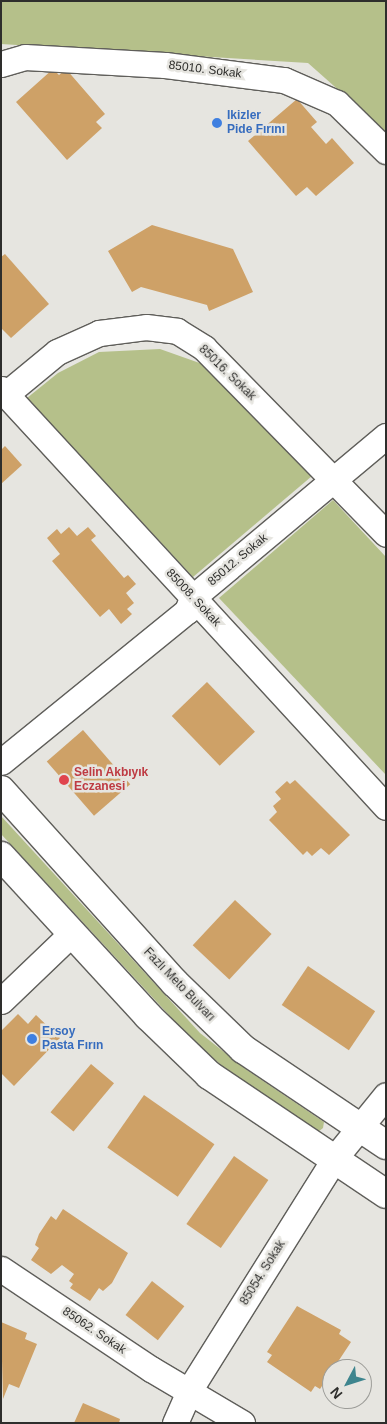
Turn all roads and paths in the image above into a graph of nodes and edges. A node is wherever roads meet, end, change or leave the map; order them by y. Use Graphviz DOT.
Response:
graph roads {
  1 [pos="1,64"];
  2 [pos="386,151"];
  3 [pos="4,391"];
  4 [pos="386,436"];
  5 [pos="334,479"];
  6 [pos="386,534"];
  7 [pos="192,598"];
  8 [pos="1,762"];
  9 [pos="1,790"];
  10 [pos="386,807"];
  11 [pos="1,856"];
  12 [pos="72,933"];
  13 [pos="1,1001"];
  14 [pos="386,1095"];
  15 [pos="361,1129"];
  16 [pos="386,1145"];
  17 [pos="334,1160"];
  18 [pos="386,1194"];
  19 [pos="1,1269"];
  20 [pos="190,1389"];
  21 [pos="175,1423"];
  22 [pos="242,1423"];
  1 -- 2 [label="street, 85010. Sokak"];
  3 -- 5 [label="street, 85016. Sokak"];
  3 -- 7 [label="street, 85008. Sokak"];
  4 -- 5 [label="street, 85012. Sokak"];
  5 -- 6 [label="street, 85016. Sokak"];
  5 -- 7 [label="street, 85012. Sokak"];
  7 -- 8 [label="street, 85012. Sokak"];
  7 -- 10 [label="street, 85008. Sokak"];
  9 -- 15 [label="main road, Fazlı Meto Bulvarı"];
  11 -- 12 [label="main road"];
  12 -- 13 [label="street"];
  12 -- 17 [label="main road"];
  14 -- 15 [label="street, 85054. Sokak"];
  15 -- 16 [label="main road, Fazlı Meto Bulvarı"];
  15 -- 17 [label="street, 85054. Sokak"];
  17 -- 18 [label="main road"];
  17 -- 20 [label="street, 85054. Sokak"];
  19 -- 20 [label="street, 85062. Sokak"];
  20 -- 21 [label="street, 85054. Sokak"];
  20 -- 22 [label="street, 85062. Sokak"];
}
